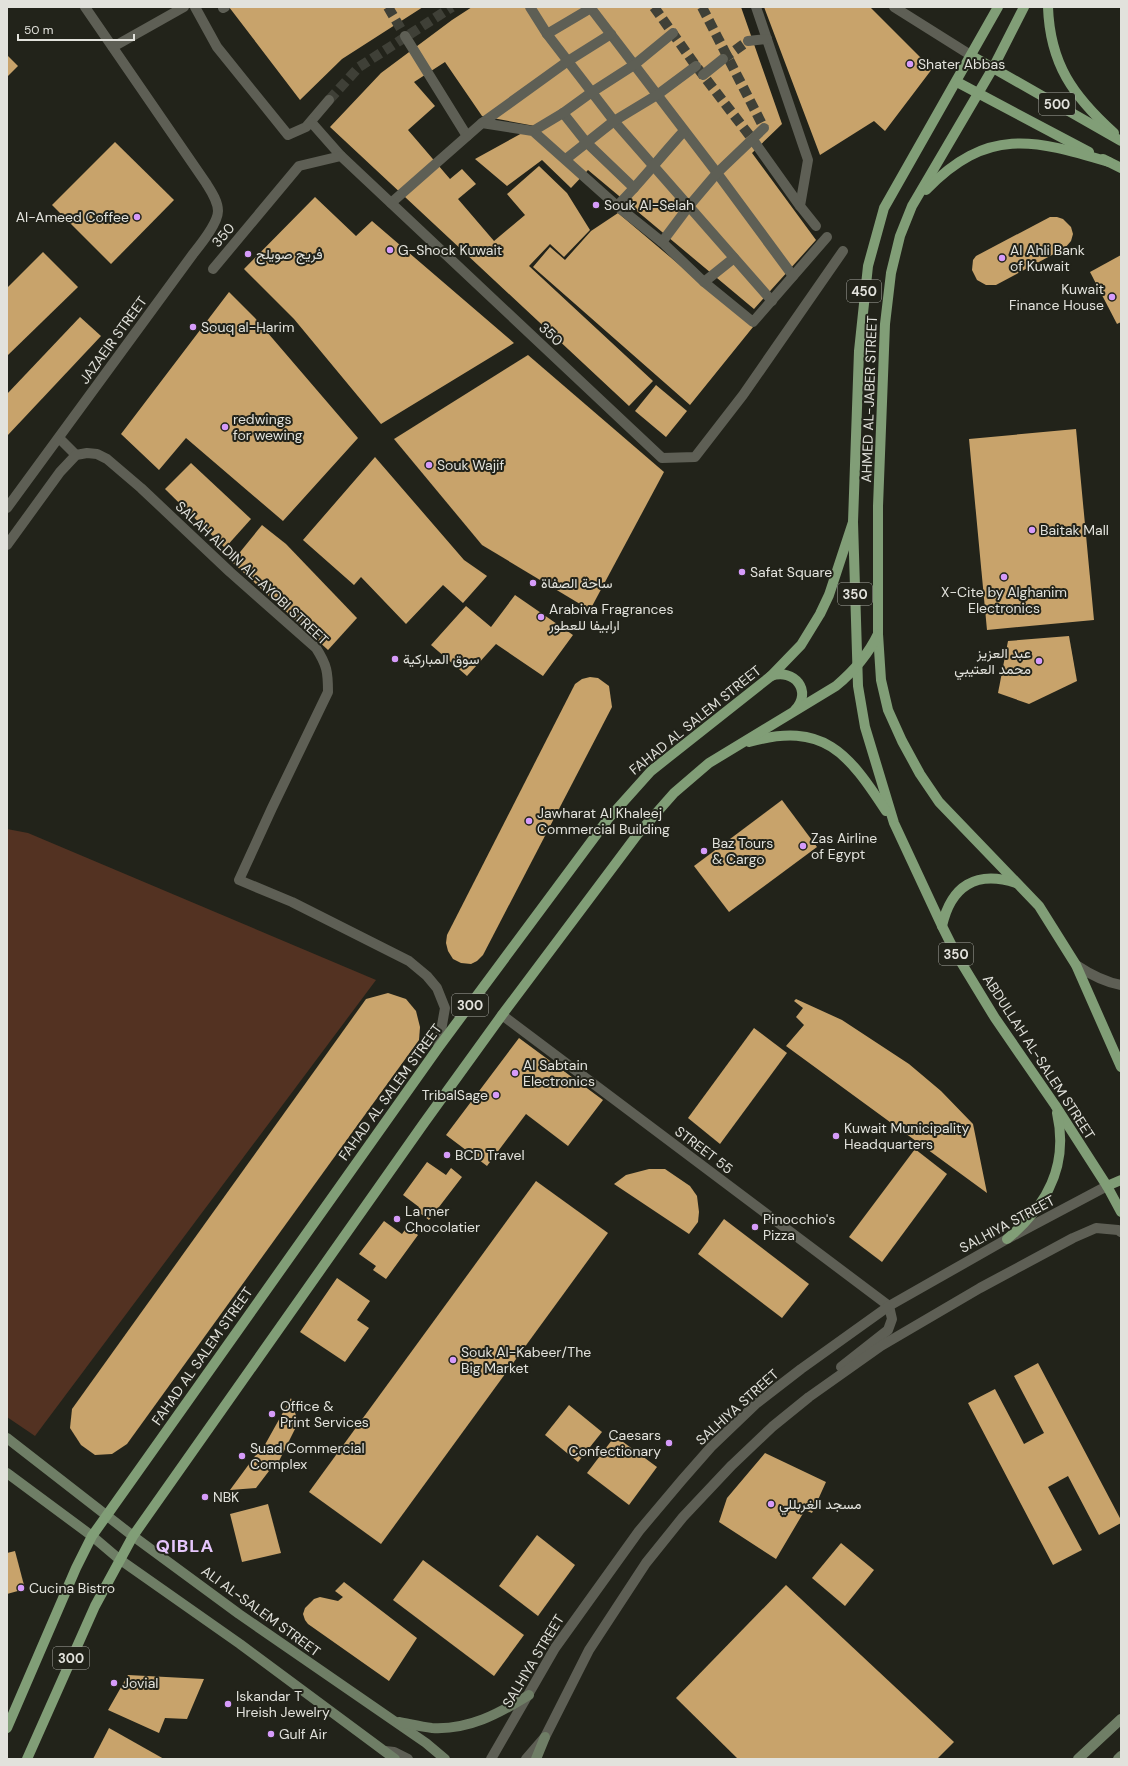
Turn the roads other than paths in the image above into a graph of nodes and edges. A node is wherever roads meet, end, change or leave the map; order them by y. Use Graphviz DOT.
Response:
graph roads {
  1 [pos="86,7"];
  2 [pos="184,7"];
  3 [pos="195,7"];
  4 [pos="531,7"];
  5 [pos="590,7"];
  6 [pos="756,7"];
  7 [pos="894,7"];
  8 [pos="998,7"];
  9 [pos="1024,7"];
  10 [pos="1048,7"];
  11 [pos="673,33"];
  12 [pos="547,34"];
  13 [pos="611,34"];
  14 [pos="405,36"];
  15 [pos="767,39"];
  16 [pos="748,42"];
  17 [pos="113,47"];
  18 [pos="972,56"];
  19 [pos="723,59"];
  20 [pos="568,61"];
  21 [pos="634,64"];
  22 [pos="696,66"];
  23 [pos="993,68"];
  24 [pos="703,75"];
  25 [pos="957,82"];
  26 [pos="592,92"];
  27 [pos="979,93"];
  28 [pos="657,95"];
  29 [pos="329,100"];
  30 [pos="563,113"];
  31 [pos="614,121"];
  32 [pos="311,122"];
  33 [pos="482,123"];
  34 [pos="764,128"];
  35 [pos="533,131"];
  36 [pos="684,131"];
  37 [pos="467,136"];
  38 [pos="753,140"];
  39 [pos="1121,140"];
  40 [pos="586,142"];
  41 [pos="341,156"];
  42 [pos="566,159"];
  43 [pos="1109,162"];
  44 [pos="653,165"];
  45 [pos="1121,168"];
  46 [pos="717,173"];
  47 [pos="634,188"];
  48 [pos="391,203"];
  49 [pos="617,206"];
  50 [pos="689,206"];
  51 [pos="800,206"];
  52 [pos="912,206"];
  53 [pos="816,226"];
  54 [pos="826,237"];
  55 [pos="662,242"];
  56 [pos="843,252"];
  57 [pos="734,258"];
  58 [pos="213,269"];
  59 [pos="793,276"];
  60 [pos="704,282"];
  61 [pos="772,301"];
  62 [pos="58,438"];
  63 [pos="76,455"];
  64 [pos="7,508"];
  65 [pos="853,522"];
  66 [pos="7,545"];
  67 [pos="878,634"];
  68 [pos="857,667"];
  69 [pos="771,676"];
  70 [pos="794,711"];
  71 [pos="732,748"];
  72 [pos="894,823"];
  73 [pos="1017,884"];
  74 [pos="942,926"];
  75 [pos="1076,965"];
  76 [pos="1121,985"];
  77 [pos="502,1015"];
  78 [pos="438,1048"];
  79 [pos="1121,1066"];
  80 [pos="1055,1105"];
  81 [pos="1121,1180"];
  82 [pos="1107,1186"];
  83 [pos="1121,1212"];
  84 [pos="1121,1232"];
  85 [pos="1007,1239"];
  86 [pos="888,1306"];
  87 [pos="809,1396"];
  88 [pos="7,1438"];
  89 [pos="7,1473"];
  90 [pos="107,1515"];
  91 [pos="92,1536"];
  92 [pos="132,1536"];
  93 [pos="119,1559"];
  94 [pos="528,1695"];
  95 [pos="1121,1719"];
  96 [pos="394,1721"];
  97 [pos="7,1728"];
  98 [pos="545,1737"];
  99 [pos="385,1751"];
  100 [pos="1121,1756"];
  101 [pos="27,1759"];
  102 [pos="395,1759"];
  103 [pos="408,1759"];
  104 [pos="445,1759"];
  105 [pos="490,1759"];
  106 [pos="526,1759"];
  107 [pos="536,1759"];
  108 [pos="1078,1759"];
  109 [pos="1118,1759"];
  1 -- 17 [label="street"];
  2 -- 17 [label="street"];
  3 -- 32 [label="street"];
  4 -- 12 [label="street"];
  5 -- 12 [label="street"];
  5 -- 13 [label="street"];
  6 -- 15 [label="street"];
  7 -- 18 [label="street"];
  8 -- 18 [label="main road, AHMED AL-JABER STREET / 450"];
  9 -- 23 [label="main road, AHMED AL-JABER STREET / 450"];
  10 -- 39 [label="main road"];
  11 -- 21 [label="street"];
  12 -- 20 [label="street"];
  13 -- 20 [label="street"];
  13 -- 21 [label="street"];
  14 -- 37 [label="street"];
  15 -- 16 [label="street"];
  15 -- 51 [label="street"];
  17 -- 62 [label="street, JAZAEIR STREET"];
  18 -- 23 [label="main road, 500"];
  18 -- 25 [label="main road, AHMED AL-JABER STREET / 450"];
  19 -- 24 [label="street"];
  20 -- 26 [label="street"];
  20 -- 33 [label="street"];
  21 -- 26 [label="street"];
  21 -- 28 [label="street"];
  22 -- 28 [label="street"];
  23 -- 27 [label="main road, AHMED AL-JABER STREET / 450"];
  23 -- 39 [label="main road, 500"];
  25 -- 27 [label="main road, 500"];
  25 -- 65 [label="main road, AHMED AL-JABER STREET / 450"];
  26 -- 30 [label="street"];
  26 -- 31 [label="street"];
  27 -- 43 [label="main road, 500"];
  27 -- 52 [label="main road, AHMED AL-JABER STREET / 450"];
  28 -- 31 [label="street"];
  28 -- 36 [label="street"];
  29 -- 32 [label="street"];
  30 -- 35 [label="street"];
  30 -- 40 [label="street"];
  31 -- 40 [label="street"];
  31 -- 44 [label="street"];
  32 -- 41 [label="street"];
  33 -- 35 [label="street"];
  33 -- 37 [label="street"];
  34 -- 38 [label="street"];
  35 -- 42 [label="street"];
  36 -- 44 [label="street"];
  36 -- 46 [label="street"];
  37 -- 48 [label="street"];
  38 -- 46 [label="street"];
  38 -- 51 [label="street"];
  40 -- 42 [label="street"];
  40 -- 47 [label="street"];
  41 -- 48 [label="street, 350"];
  41 -- 58 [label="street, 350"];
  42 -- 49 [label="street"];
  43 -- 45 [label="main road, 500"];
  43 -- 52 [label="main road"];
  44 -- 47 [label="street"];
  44 -- 50 [label="street"];
  46 -- 50 [label="street"];
  46 -- 59 [label="street"];
  47 -- 49 [label="street"];
  48 -- 56 [label="street, 350"];
  49 -- 55 [label="street"];
  50 -- 55 [label="street"];
  50 -- 57 [label="street"];
  51 -- 53 [label="street"];
  52 -- 67 [label="main road, AHMED AL-JABER STREET / 450"];
  54 -- 59 [label="street"];
  55 -- 60 [label="street"];
  57 -- 60 [label="street"];
  57 -- 61 [label="street"];
  59 -- 61 [label="street"];
  60 -- 61 [label="street"];
  62 -- 63 [label="street"];
  62 -- 64 [label="street, JAZAEIR STREET"];
  63 -- 66 [label="street"];
  63 -- 78 [label="street, SALAH ALDIN AL-AYOBI STREET"];
  65 -- 68 [label="main road, ABDULLAH AL-SALEM STREET / 350"];
  65 -- 69 [label="main road, FAHAD AL SALEM STREET / 300"];
  67 -- 68 [label="main road, 300"];
  67 -- 73 [label="main road"];
  68 -- 70 [label="main road, 300"];
  68 -- 72 [label="main road, ABDULLAH AL-SALEM STREET / 350"];
  69 -- 70 [label="main road"];
  69 -- 78 [label="main road, FAHAD AL SALEM STREET / 300"];
  70 -- 71 [label="main road, 300"];
  71 -- 72 [label="main road"];
  71 -- 77 [label="main road, 300"];
  72 -- 74 [label="main road, ABDULLAH AL-SALEM STREET / 350"];
  73 -- 74 [label="main road"];
  73 -- 75 [label="main road"];
  74 -- 80 [label="main road, ABDULLAH AL-SALEM STREET / 350"];
  75 -- 76 [label="street"];
  75 -- 79 [label="main road"];
  77 -- 86 [label="street, STREET 55"];
  77 -- 92 [label="main road, 300"];
  78 -- 90 [label="main road, FAHAD AL SALEM STREET / 300"];
  80 -- 82 [label="main road, ABDULLAH AL-SALEM STREET / 350"];
  80 -- 85 [label="main road"];
  81 -- 82 [label="main road"];
  82 -- 83 [label="main road, ABDULLAH AL-SALEM STREET / 350"];
  82 -- 85 [label="street, SALHIYA STREET"];
  84 -- 87 [label="street"];
  85 -- 86 [label="street, SALHIYA STREET"];
  86 -- 87 [label="street"];
  86 -- 94 [label="street, SALHIYA STREET"];
  87 -- 98 [label="street"];
  88 -- 90 [label="main road, ALI AL-SALEM STREET"];
  89 -- 91 [label="main road"];
  90 -- 91 [label="main road, FAHAD AL SALEM STREET / 300"];
  90 -- 92 [label="main road, ALI AL-SALEM STREET"];
  91 -- 93 [label="main road"];
  91 -- 97 [label="main road, FAHAD AL SALEM STREET / 300"];
  92 -- 93 [label="main road, 300"];
  92 -- 96 [label="main road, ALI AL-SALEM STREET"];
  93 -- 99 [label="main road"];
  93 -- 101 [label="main road, 300"];
  94 -- 96 [label="main road"];
  94 -- 105 [label="street, SALHIYA STREET"];
  95 -- 108 [label="main road"];
  96 -- 104 [label="main road, ALI AL-SALEM STREET"];
  98 -- 106 [label="street"];
  98 -- 107 [label="main road"];
  99 -- 102 [label="main road"];
  99 -- 103 [label="street"];
  100 -- 109 [label="main road"];
}
